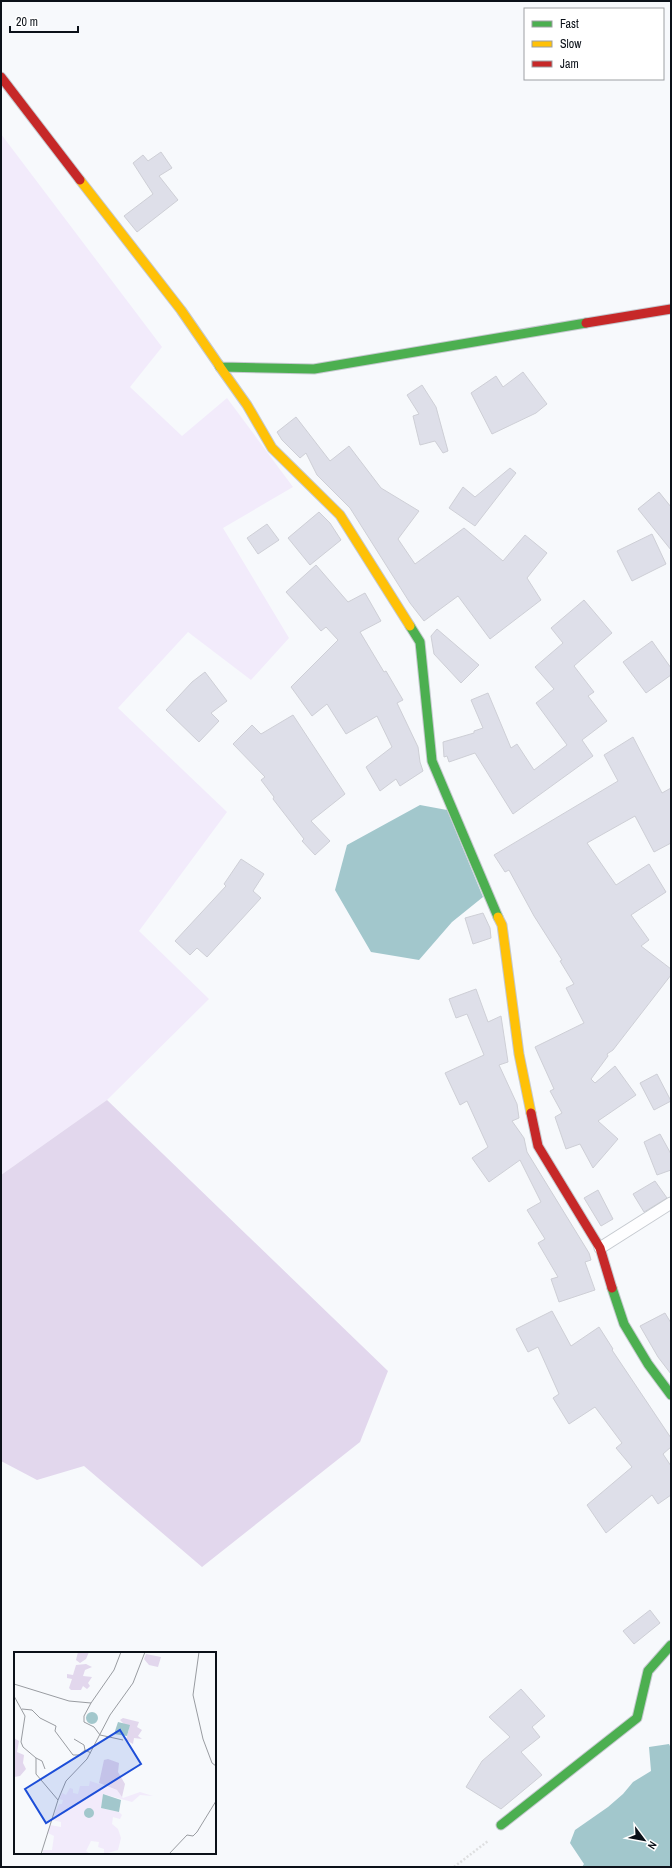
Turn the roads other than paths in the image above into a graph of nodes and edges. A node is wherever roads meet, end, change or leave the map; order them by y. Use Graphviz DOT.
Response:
graph roads {
  1 [pos="1,77"];
  2 [pos="671,309"];
  3 [pos="220,366"];
  4 [pos="671,1203"];
  5 [pos="600,1248"];
  6 [pos="671,1395"];
  7 [pos="671,1645"];
  8 [pos="501,1826"];
  1 -- 3 [label="street"];
  2 -- 3 [label="street"];
  3 -- 5 [label="street"];
  4 -- 5 [label="lane"];
  5 -- 6 [label="street"];
  7 -- 8 [label="street"];
}
